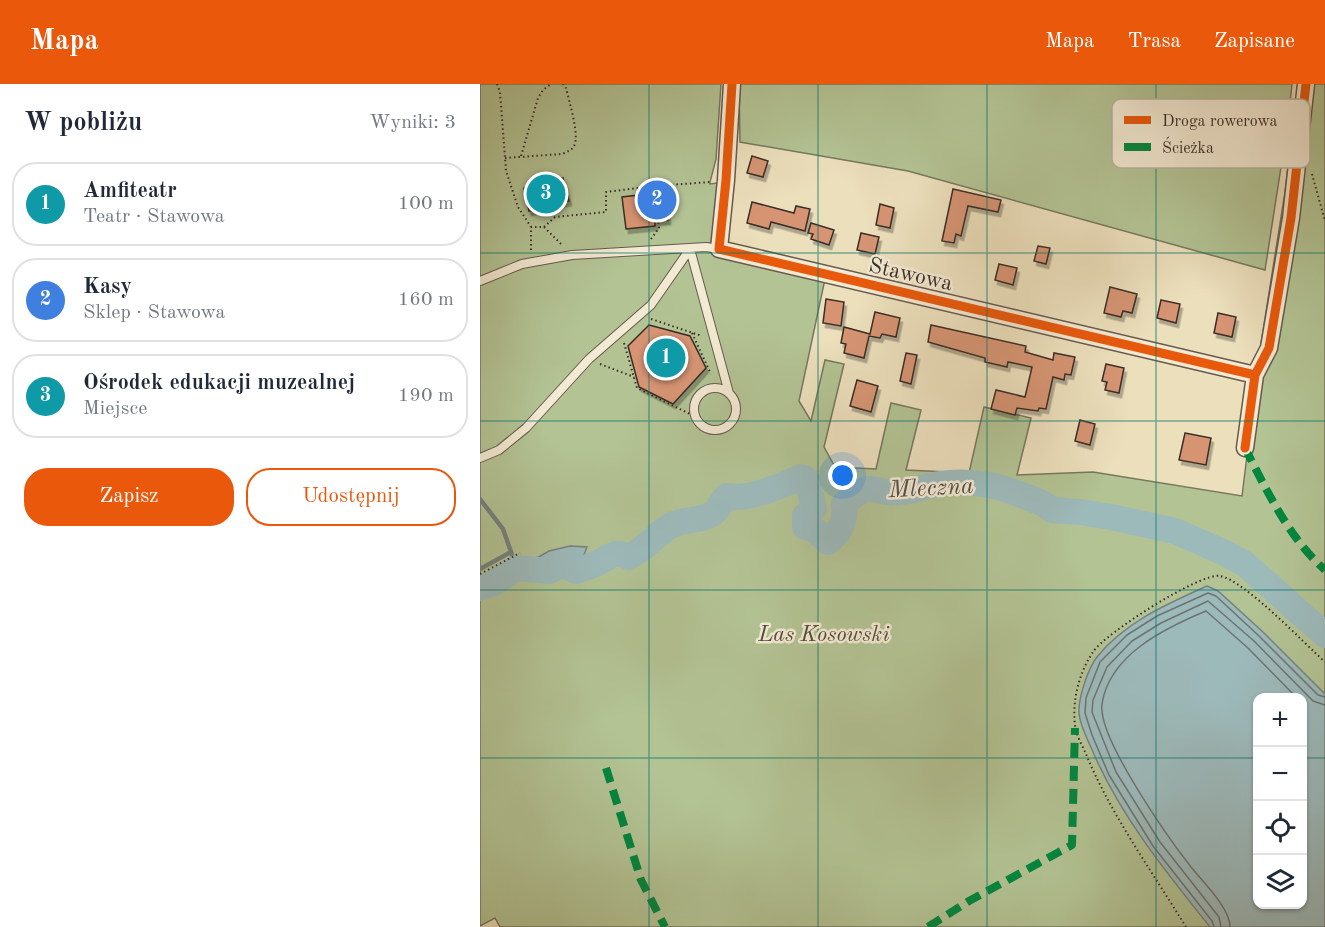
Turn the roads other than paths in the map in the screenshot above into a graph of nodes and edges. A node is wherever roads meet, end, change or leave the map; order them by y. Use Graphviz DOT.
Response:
graph roads {
  1 [pos="732,84"];
  2 [pos="1306,84"];
  3 [pos="1304,99"];
  4 [pos="1296,168"];
  5 [pos="690,249"];
  6 [pos="719,249"];
  7 [pos="480,281"];
  8 [pos="1254,375"];
  9 [pos="729,393"];
  10 [pos="1245,448"];
  11 [pos="480,458"];
  1 -- 6 [label="street"];
  2 -- 3 [label="street"];
  4 -- 8 [label="street"];
  5 -- 6 [label="lane"];
  5 -- 7 [label="lane"];
  5 -- 9 [label="lane"];
  5 -- 11 [label="lane"];
  6 -- 8 [label="street, Stawowa"];
  8 -- 10 [label="street"];
  9 -- 9 [label="lane"];
}
